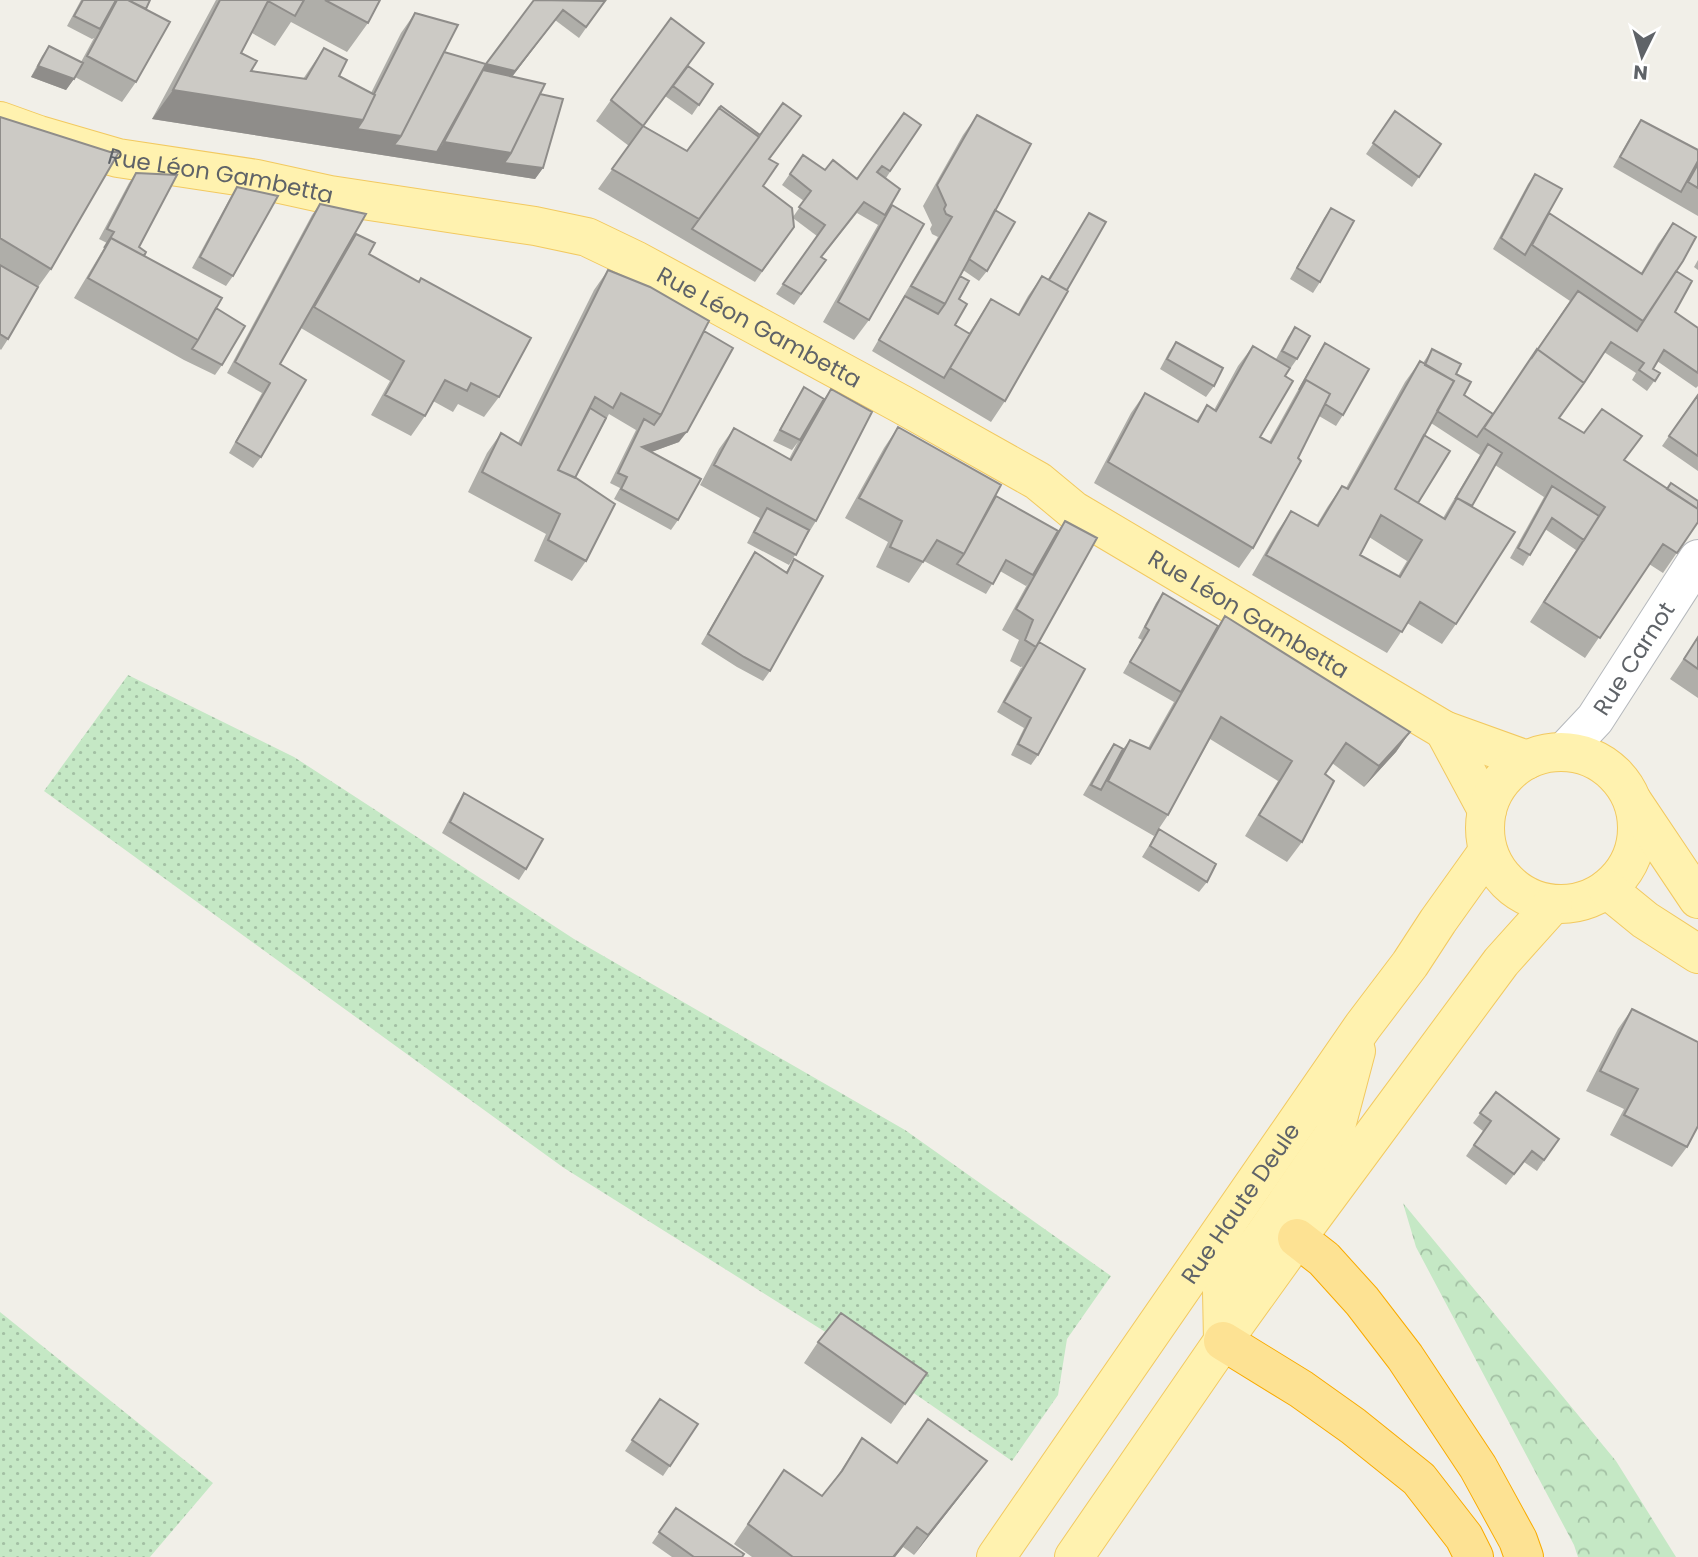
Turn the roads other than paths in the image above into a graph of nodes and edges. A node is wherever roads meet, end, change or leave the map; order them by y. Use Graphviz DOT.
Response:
graph roads {
  1 [pos="0,121"];
  2 [pos="1698,559"];
  3 [pos="1444,730"];
  4 [pos="1564,752"];
  5 [pos="1527,760"];
  6 [pos="1630,798"];
  7 [pos="1487,810"];
  8 [pos="1488,851"];
  9 [pos="1607,889"];
  10 [pos="1698,899"];
  11 [pos="1553,904"];
  12 [pos="1698,954"];
  13 [pos="1363,1026"];
  14 [pos="1244,1198"];
  15 [pos="1286,1229"];
  16 [pos="1223,1341"];
  17 [pos="996,1557"];
  18 [pos="1074,1557"];
  19 [pos="1474,1557"];
  20 [pos="1524,1557"];
  1 -- 3 [label="main road, Rue Léon Gambetta"];
  2 -- 4 [label="street, Rue Carnot"];
  3 -- 5 [label="main road, Rue Léon Gambetta"];
  3 -- 7 [label="main road"];
  4 -- 5 [label="main road"];
  4 -- 6 [label="main road"];
  5 -- 7 [label="main road"];
  6 -- 9 [label="main road"];
  6 -- 10 [label="main road"];
  7 -- 8 [label="main road"];
  8 -- 11 [label="main road"];
  8 -- 13 [label="main road, Rue Haute Deule"];
  9 -- 11 [label="main road"];
  9 -- 12 [label="main road"];
  11 -- 15 [label="main road"];
  13 -- 14 [label="main road, Rue Haute Deule"];
  13 -- 15 [label="main road"];
  14 -- 15 [label="main road"];
  14 -- 17 [label="main road, Rue Haute Deule"];
  15 -- 16 [label="main road"];
  15 -- 20 [label="highway"];
  16 -- 18 [label="main road"];
  16 -- 19 [label="highway"];
}
